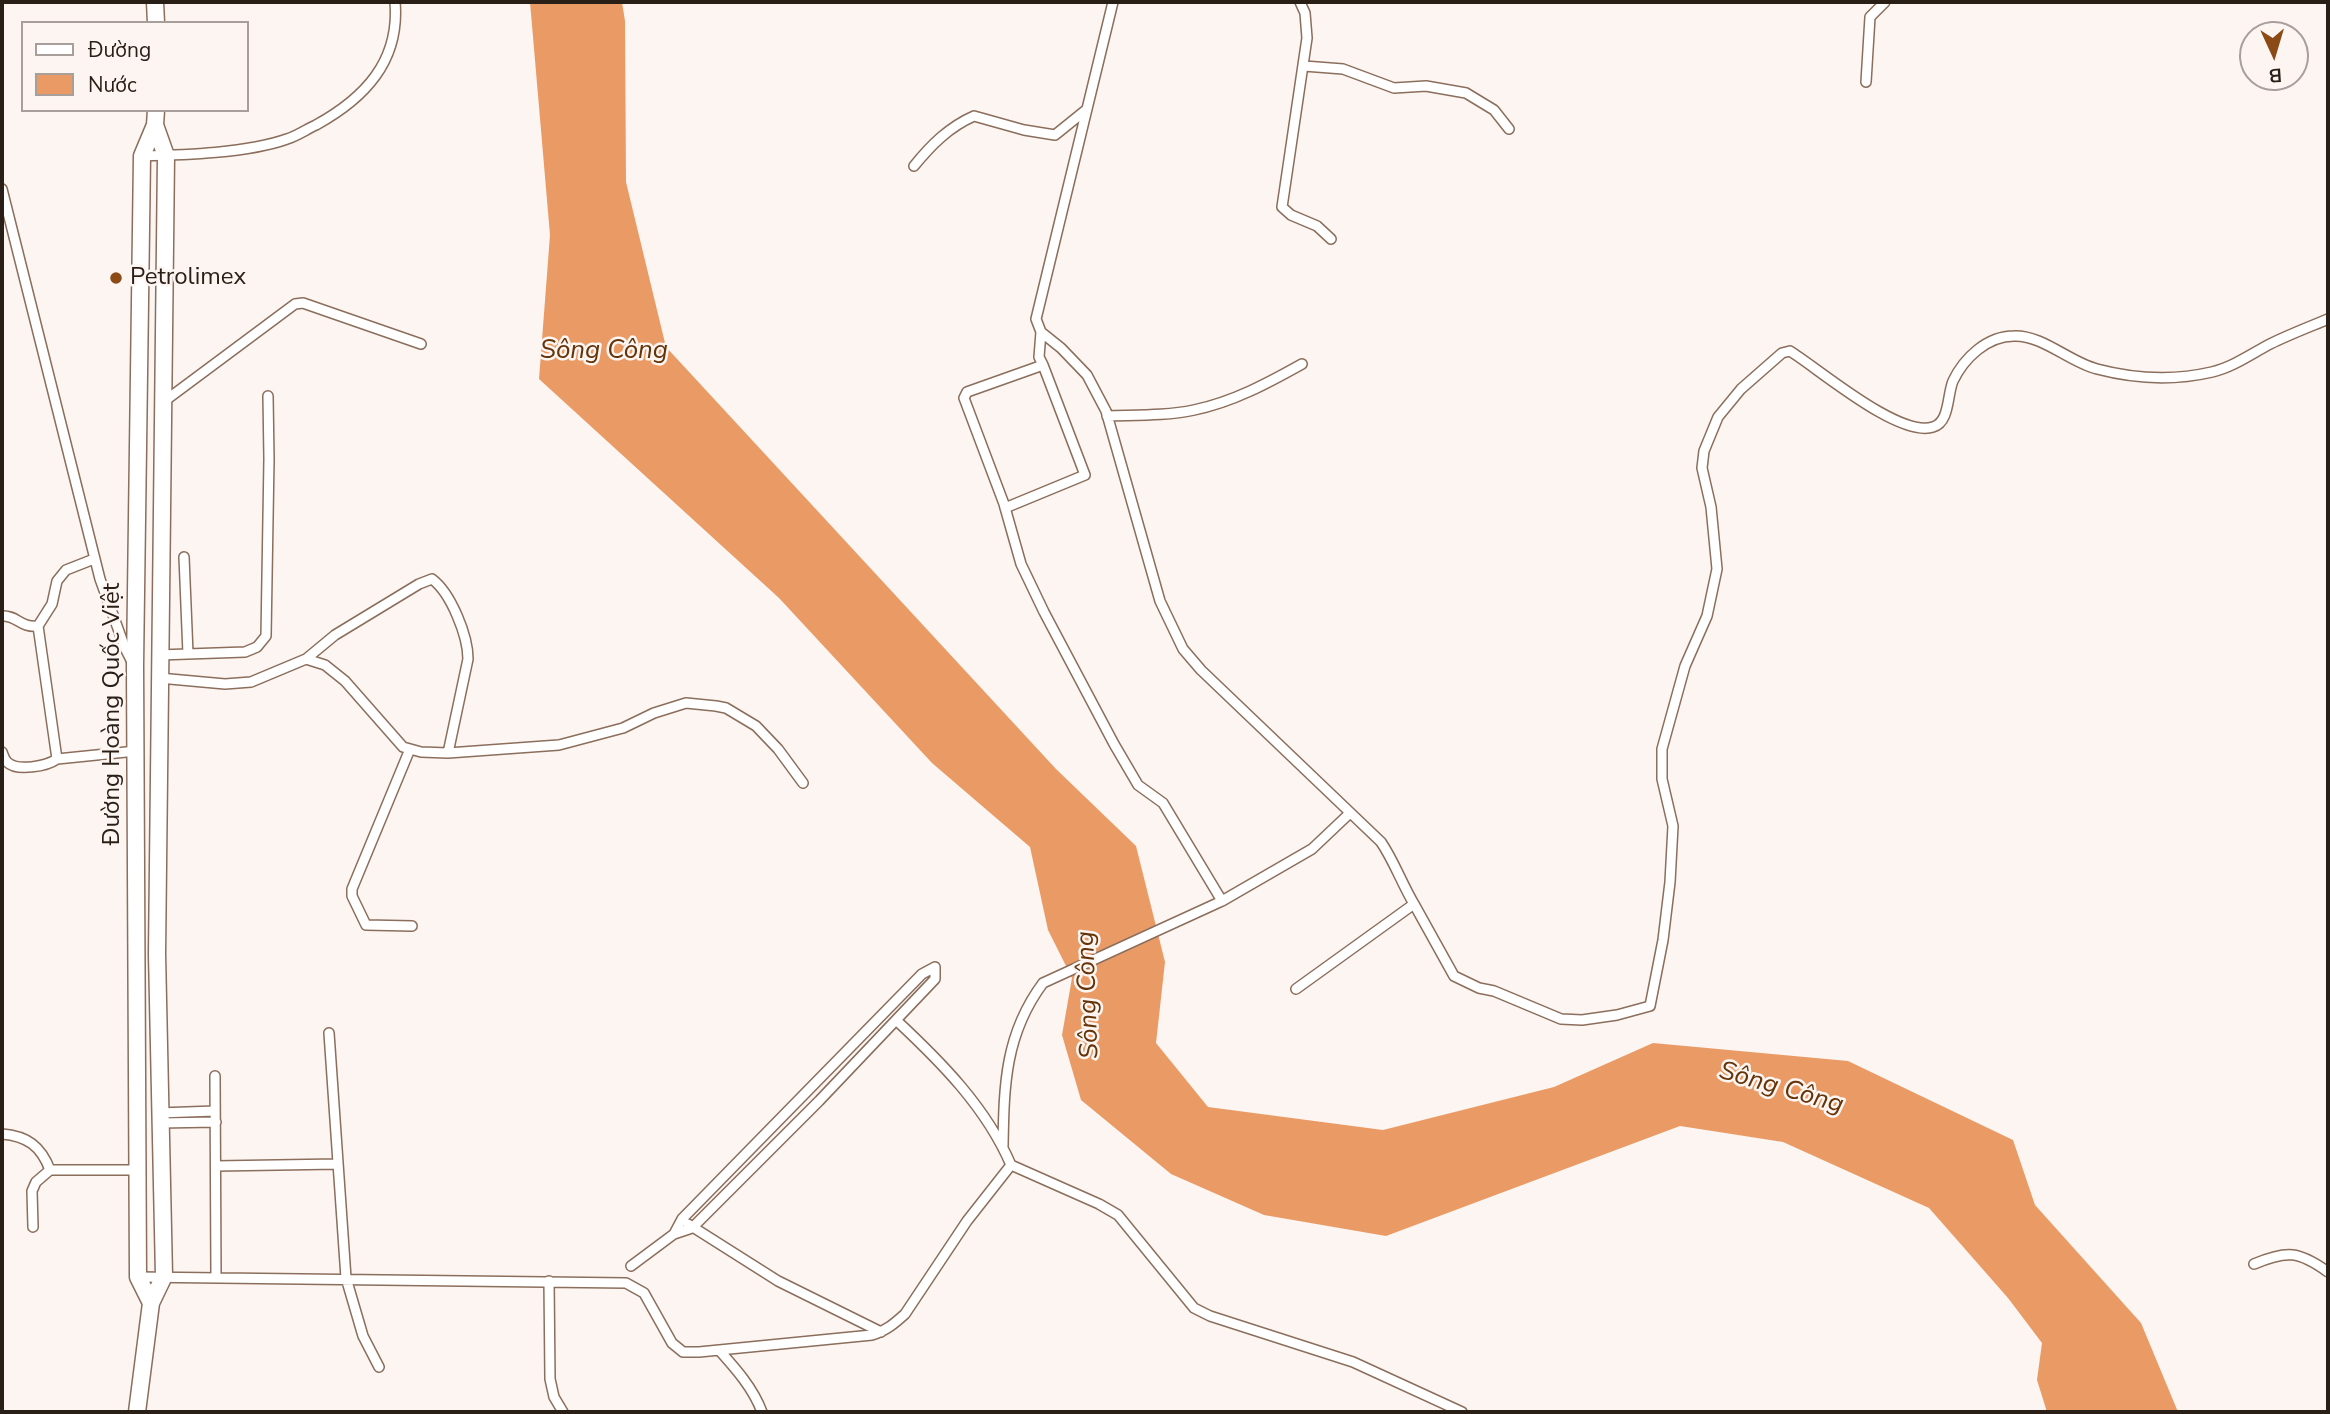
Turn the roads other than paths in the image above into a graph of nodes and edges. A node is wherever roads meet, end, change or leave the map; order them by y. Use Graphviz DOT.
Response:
graph roads {
  1 [pos="155,2"];
  2 [pos="395,2"];
  3 [pos="1113,2"];
  4 [pos="1300,2"];
  5 [pos="1885,2"];
  6 [pos="156,21"];
  7 [pos="1304,66"];
  8 [pos="1866,82"];
  9 [pos="1087,109"];
  10 [pos="155,118"];
  11 [pos="1509,129"];
  12 [pos="142,156"];
  13 [pos="166,156"];
  14 [pos="914,166"];
  15 [pos="2,189"];
  16 [pos="1331,239"];
  17 [pos="2328,320"];
  18 [pos="1041,332"];
  19 [pos="421,344"];
  20 [pos="1302,364"];
  21 [pos="1043,365"];
  22 [pos="268,396"];
  23 [pos="162,404"];
  24 [pos="1107,416"];
  25 [pos="1005,508"];
  26 [pos="184,558"];
  27 [pos="94,559"];
  28 [pos="2,616"];
  29 [pos="38,626"];
  30 [pos="188,654"];
  31 [pos="306,659"];
  32 [pos="135,665"];
  33 [pos="159,666"];
  34 [pos="410,749"];
  35 [pos="136,751"];
  36 [pos="2,752"];
  37 [pos="448,753"];
  38 [pos="57,759"];
  39 [pos="803,783"];
  40 [pos="1350,813"];
  41 [pos="1222,901"];
  42 [pos="1414,904"];
  43 [pos="412,926"];
  44 [pos="1296,989"];
  45 [pos="896,1020"];
  46 [pos="329,1034"];
  47 [pos="215,1076"];
  48 [pos="215,1116"];
  49 [pos="160,1118"];
  50 [pos="2,1134"];
  51 [pos="1003,1146"];
  52 [pos="338,1164"];
  53 [pos="1011,1165"];
  54 [pos="216,1166"];
  55 [pos="50,1170"];
  56 [pos="138,1170"];
  57 [pos="682,1219"];
  58 [pos="33,1227"];
  59 [pos="692,1228"];
  60 [pos="670,1236"];
  61 [pos="2254,1264"];
  62 [pos="2328,1272"];
  63 [pos="164,1276"];
  64 [pos="138,1277"];
  65 [pos="216,1277"];
  66 [pos="346,1278"];
  67 [pos="549,1281"];
  68 [pos="613,1283"];
  69 [pos="150,1303"];
  70 [pos="881,1332"];
  71 [pos="719,1350"];
  72 [pos="379,1367"];
  73 [pos="137,1412"];
  74 [pos="563,1412"];
  75 [pos="762,1412"];
  76 [pos="1462,1412"];
  1 -- 6 [label="highway"];
  2 -- 13 [label="street"];
  3 -- 9 [label="street"];
  4 -- 7 [label="street"];
  5 -- 8 [label="street"];
  7 -- 11 [label="street"];
  7 -- 16 [label="street"];
  9 -- 14 [label="street"];
  9 -- 18 [label="street"];
  10 -- 12 [label="highway, Đường Hoàng Quốc Việt"];
  10 -- 13 [label="highway, Đường Hoàng Quốc Việt"];
  12 -- 13 [label="street"];
  12 -- 32 [label="highway, Đường Hoàng Quốc Việt"];
  13 -- 23 [label="highway, Đường Hoàng Quốc Việt"];
  15 -- 27 [label="street"];
  17 -- 42 [label="street"];
  18 -- 21 [label="street"];
  18 -- 24 [label="street"];
  19 -- 23 [label="street"];
  20 -- 24 [label="street"];
  21 -- 25 [label="street"];
  21 -- 25 [label="street"];
  22 -- 30 [label="street"];
  23 -- 33 [label="highway, Đường Hoàng Quốc Việt"];
  24 -- 40 [label="street"];
  25 -- 41 [label="street"];
  26 -- 30 [label="street"];
  27 -- 29 [label="street"];
  27 -- 32 [label="street"];
  28 -- 29 [label="street"];
  29 -- 38 [label="street"];
  30 -- 33 [label="street"];
  31 -- 33 [label="street"];
  31 -- 34 [label="street"];
  31 -- 37 [label="street"];
  32 -- 33 [label="highway"];
  32 -- 35 [label="highway, Đường Hoàng Quốc Việt"];
  33 -- 49 [label="highway, Đường Hoàng Quốc Việt"];
  34 -- 37 [label="street"];
  34 -- 43 [label="street"];
  35 -- 38 [label="street"];
  35 -- 56 [label="highway, Đường Hoàng Quốc Việt"];
  36 -- 38 [label="street"];
  37 -- 39 [label="street"];
  40 -- 41 [label="street"];
  40 -- 42 [label="street"];
  41 -- 51 [label="street"];
  42 -- 44 [label="street"];
  45 -- 51 [label="street"];
  45 -- 57 [label="street"];
  45 -- 59 [label="street"];
  46 -- 52 [label="street"];
  47 -- 48 [label="street"];
  48 -- 49 [label="street"];
  48 -- 54 [label="street"];
  49 -- 63 [label="highway, Đường Hoàng Quốc Việt"];
  50 -- 55 [label="street"];
  51 -- 53 [label="street"];
  52 -- 54 [label="street"];
  52 -- 66 [label="street"];
  53 -- 70 [label="street"];
  53 -- 76 [label="street"];
  54 -- 65 [label="street"];
  55 -- 56 [label="street"];
  55 -- 58 [label="street"];
  56 -- 64 [label="highway, Đường Hoàng Quốc Việt"];
  57 -- 59 [label="street"];
  57 -- 60 [label="street"];
  59 -- 60 [label="street"];
  59 -- 70 [label="street"];
  60 -- 68 [label="street"];
  61 -- 62 [label="street"];
  63 -- 64 [label="street"];
  63 -- 65 [label="street"];
  63 -- 69 [label="highway, Đường Hoàng Quốc Việt"];
  64 -- 69 [label="highway, Đường Hoàng Quốc Việt"];
  65 -- 66 [label="street"];
  66 -- 67 [label="street"];
  66 -- 72 [label="street"];
  67 -- 68 [label="street"];
  67 -- 74 [label="street"];
  68 -- 71 [label="street"];
  69 -- 73 [label="highway, Đường Hoàng Quốc Việt"];
  70 -- 71 [label="street"];
  71 -- 75 [label="street"];
}
